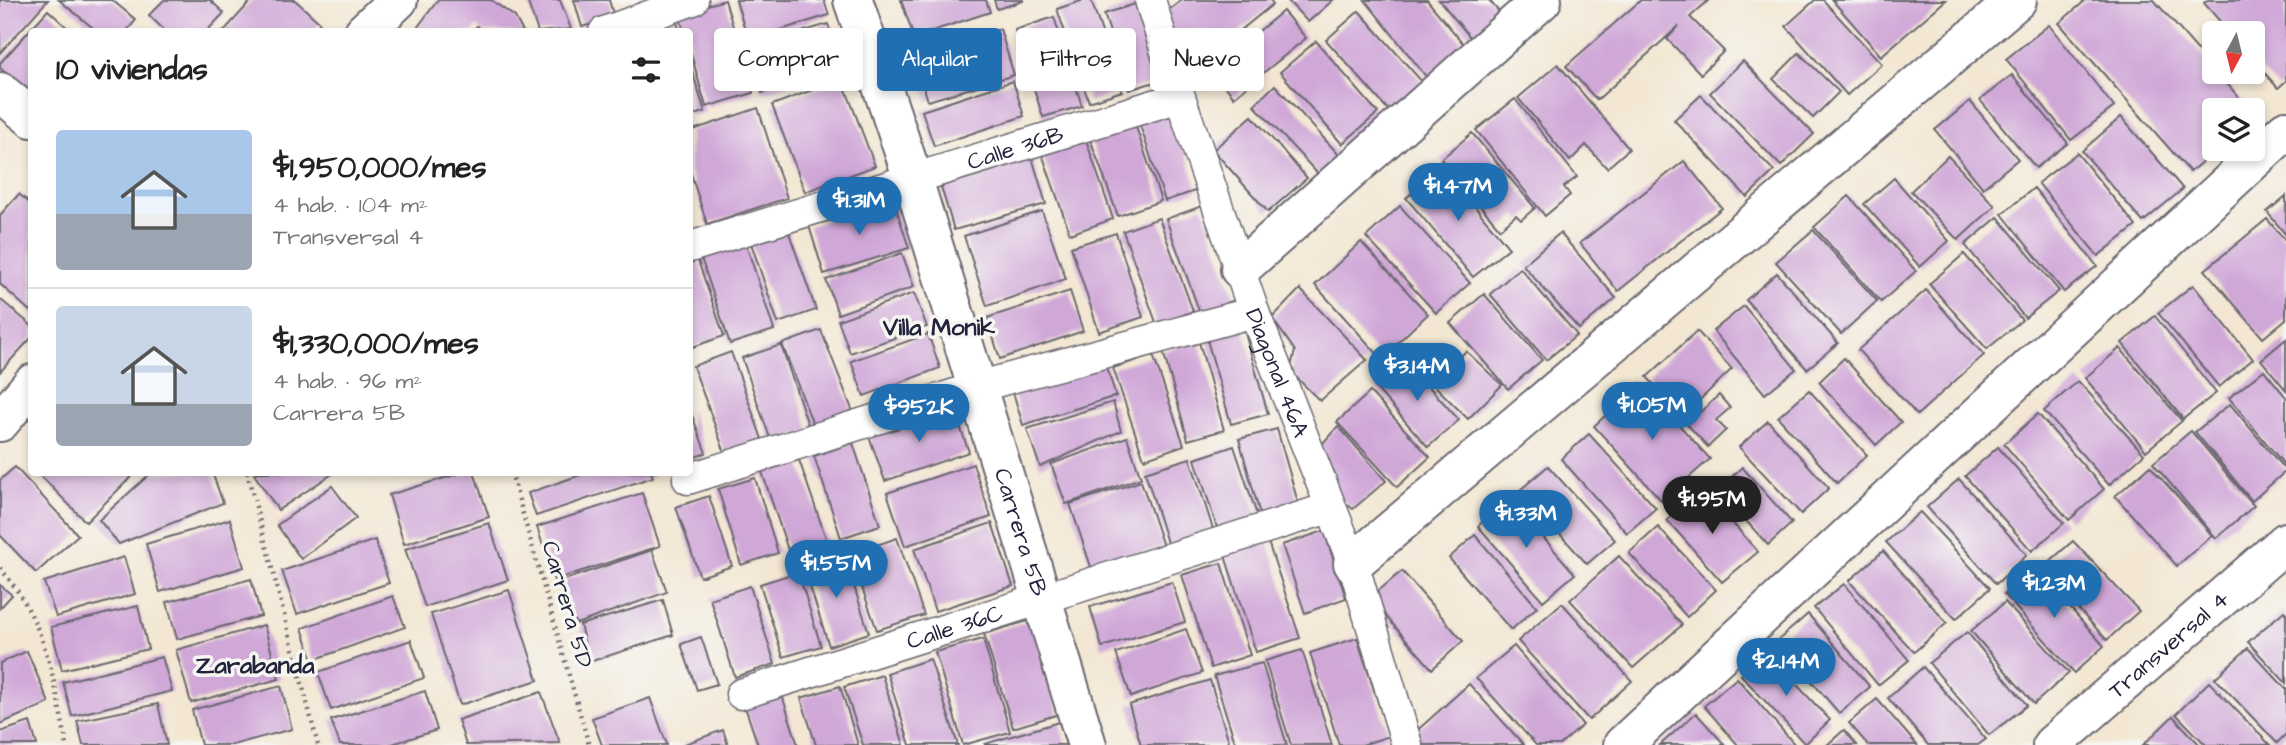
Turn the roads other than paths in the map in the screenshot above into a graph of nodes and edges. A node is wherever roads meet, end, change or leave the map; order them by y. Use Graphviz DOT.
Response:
graph roads {
  1 [pos="693,0"];
  2 [pos="853,0"];
  3 [pos="1150,0"];
  4 [pos="1542,0"];
  5 [pos="2017,0"];
  6 [pos="393,1"];
  7 [pos="368,28"];
  8 [pos="615,28"];
  9 [pos="0,92"];
  10 [pos="1180,97"];
  11 [pos="28,115"];
  12 [pos="2286,130"];
  13 [pos="912,176"];
  14 [pos="693,246"];
  15 [pos="1240,269"];
  16 [pos="1254,312"];
  17 [pos="977,387"];
  18 [pos="28,389"];
  19 [pos="0,422"];
  20 [pos="688,479"];
  21 [pos="1329,508"];
  22 [pos="2286,542"];
  23 [pos="1353,563"];
  24 [pos="1042,600"];
  25 [pos="741,694"];
  26 [pos="1087,745"];
  27 [pos="1408,745"];
  28 [pos="1623,745"];
  29 [pos="2052,745"];
  1 -- 8 [label="lane"];
  2 -- 13 [label="street, Carrera 5B"];
  3 -- 10 [label="lane, Diagonal 46A"];
  4 -- 15 [label="street"];
  5 -- 23 [label="street"];
  6 -- 7 [label="street"];
  9 -- 11 [label="street"];
  10 -- 13 [label="lane, Calle 36B"];
  10 -- 15 [label="lane, Diagonal 46A"];
  12 -- 28 [label="street"];
  13 -- 14 [label="lane, Calle 36B"];
  13 -- 17 [label="street, Carrera 5B"];
  15 -- 16 [label="lane, Diagonal 46A"];
  16 -- 17 [label="lane"];
  16 -- 21 [label="lane, Diagonal 46A"];
  17 -- 20 [label="lane"];
  17 -- 24 [label="street, Carrera 5B"];
  18 -- 19 [label="street"];
  21 -- 23 [label="lane, Diagonal 46A"];
  21 -- 24 [label="lane, Calle 36C"];
  22 -- 29 [label="street, Transversal 4"];
  23 -- 27 [label="lane, Diagonal 46A"];
  24 -- 25 [label="lane, Calle 36C"];
  24 -- 26 [label="street, Carrera 5B"];
}
